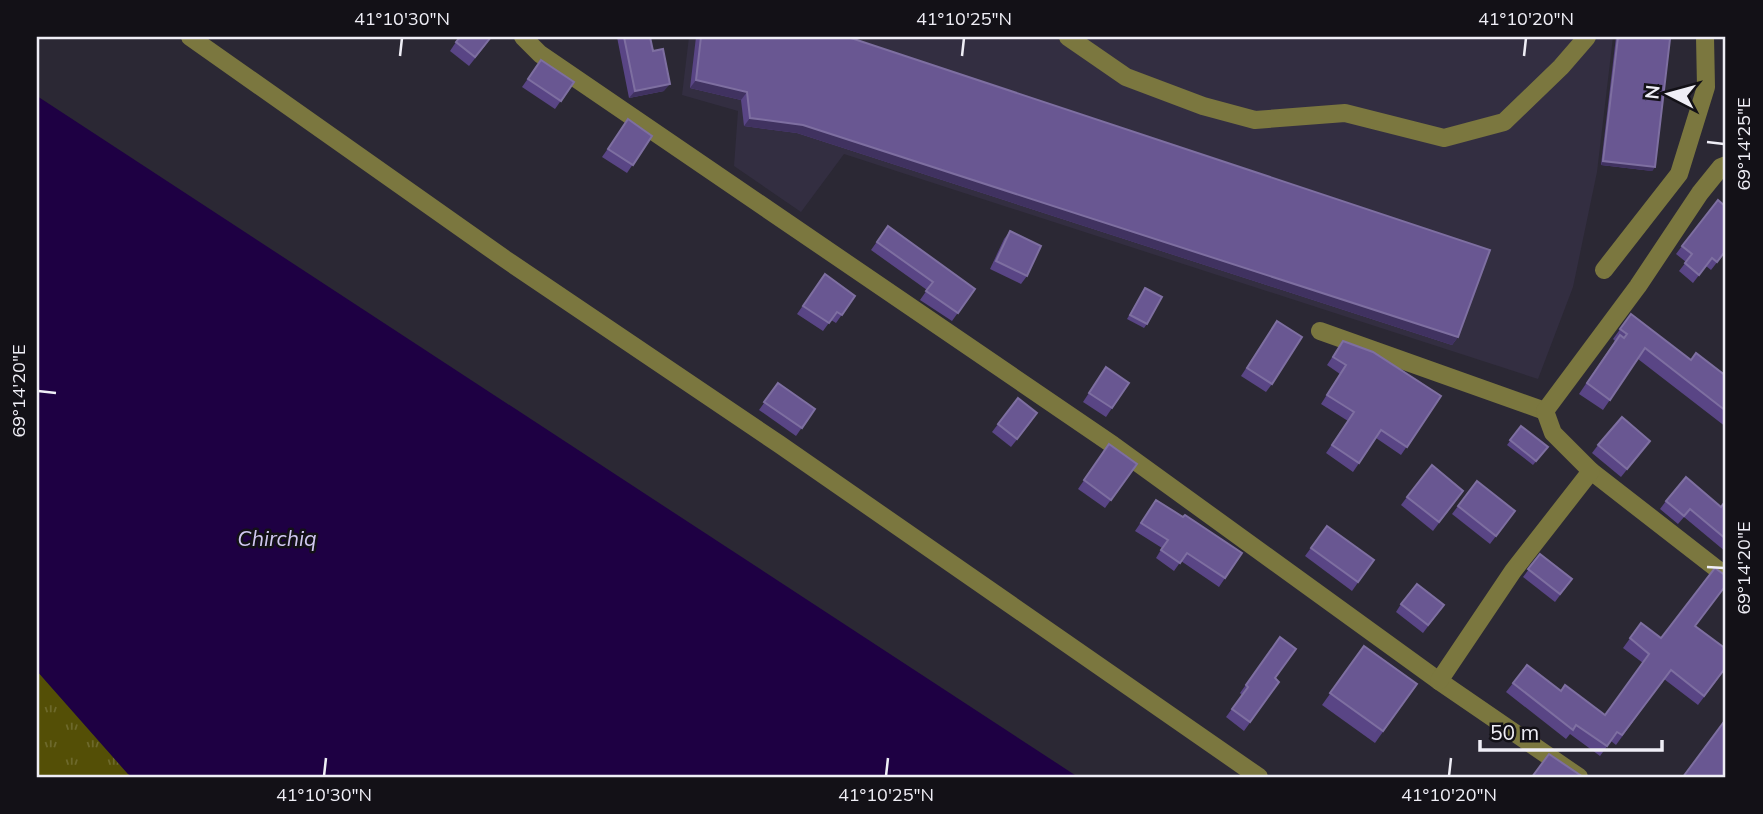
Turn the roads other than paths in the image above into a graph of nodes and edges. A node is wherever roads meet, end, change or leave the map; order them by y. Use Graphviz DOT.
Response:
graph roads {
  1 [pos="190,37"];
  2 [pos="523,37"];
  3 [pos="1068,37"];
  4 [pos="1587,37"];
  5 [pos="1705,37"];
  6 [pos="1724,166"];
  7 [pos="1604,270"];
  8 [pos="1320,331"];
  9 [pos="1545,411"];
  10 [pos="1591,471"];
  11 [pos="1726,576"];
  12 [pos="1439,681"];
  13 [pos="1259,777"];
  14 [pos="1579,777"];
  1 -- 13 [label="street"];
  2 -- 12 [label="street"];
  3 -- 4 [label="street"];
  5 -- 7 [label="street"];
  6 -- 9 [label="street"];
  8 -- 9 [label="street"];
  9 -- 10 [label="street"];
  10 -- 11 [label="street"];
  10 -- 12 [label="street"];
  12 -- 14 [label="street"];
}
